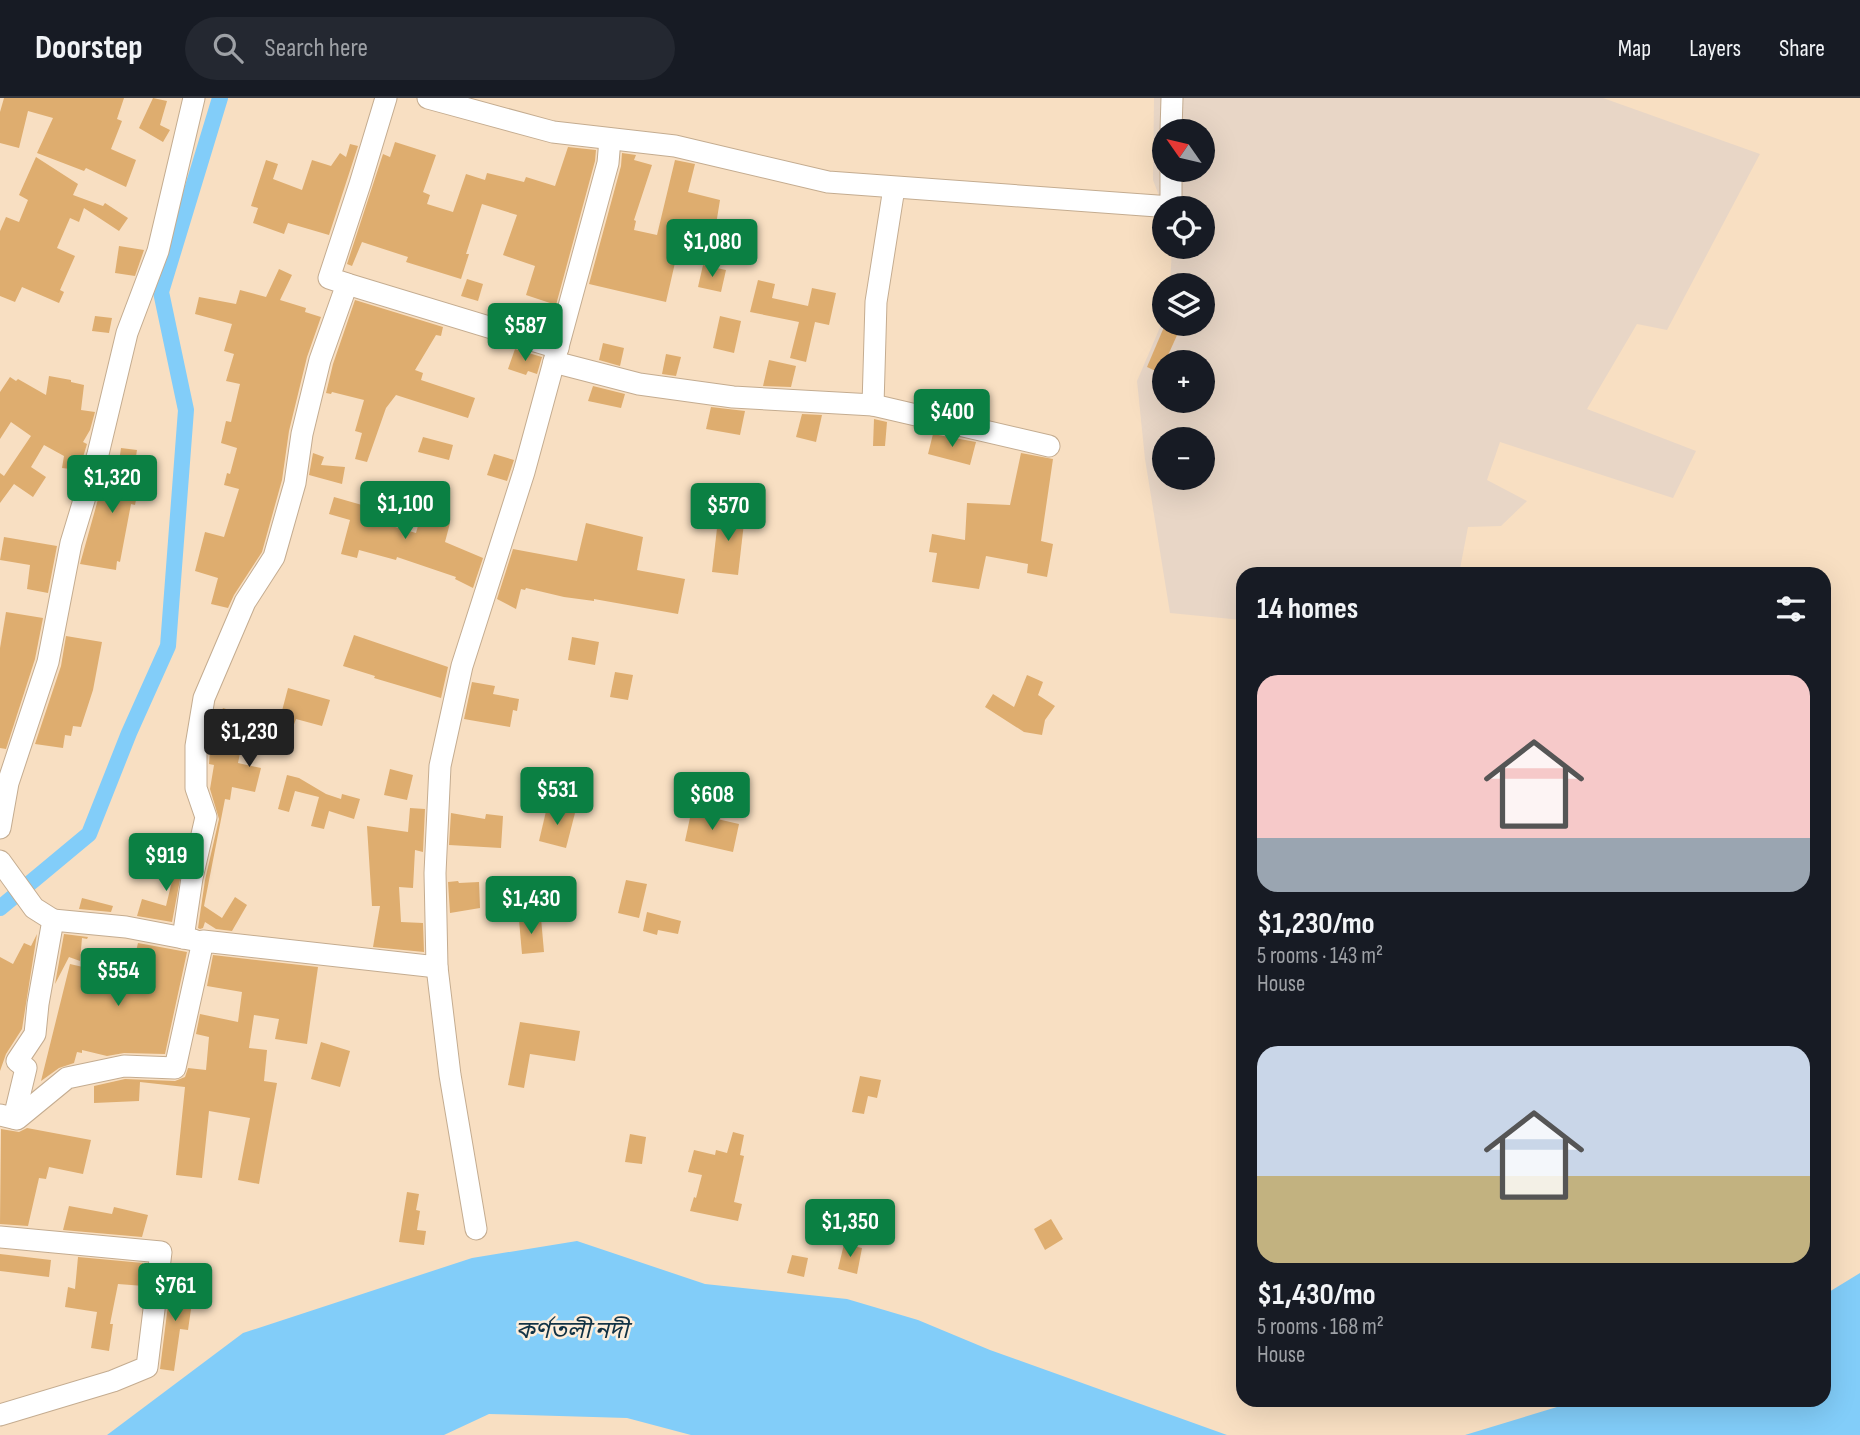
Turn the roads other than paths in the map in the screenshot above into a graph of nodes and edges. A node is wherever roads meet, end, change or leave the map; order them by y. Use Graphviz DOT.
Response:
graph roads {
  1 [pos="194,98"];
  2 [pos="386,98"];
  3 [pos="428,98"];
  4 [pos="1171,98"];
  5 [pos="1171,119"];
  6 [pos="610,139"];
  7 [pos="1171,182"];
  8 [pos="894,188"];
  9 [pos="347,284"];
  10 [pos="556,355"];
  11 [pos="873,405"];
  12 [pos="1049,446"];
  13 [pos="0,827"];
  14 [pos="1,863"];
  15 [pos="52,920"];
  16 [pos="193,939"];
  17 [pos="437,967"];
  18 [pos="7,1116"];
  19 [pos="476,1229"];
  20 [pos="0,1237"];
  21 [pos="0,1415"];
  1 -- 13 [label="street"];
  2 -- 9 [label="street"];
  3 -- 6 [label="street"];
  4 -- 5 [label="street"];
  6 -- 8 [label="street"];
  6 -- 10 [label="street"];
  7 -- 8 [label="street"];
  8 -- 11 [label="street"];
  9 -- 10 [label="street"];
  9 -- 16 [label="street"];
  10 -- 11 [label="street"];
  10 -- 17 [label="street"];
  11 -- 12 [label="street"];
  14 -- 15 [label="street"];
  15 -- 16 [label="street"];
  15 -- 18 [label="street"];
  16 -- 17 [label="street"];
  16 -- 18 [label="street"];
  17 -- 19 [label="street"];
  20 -- 21 [label="street"];
}
